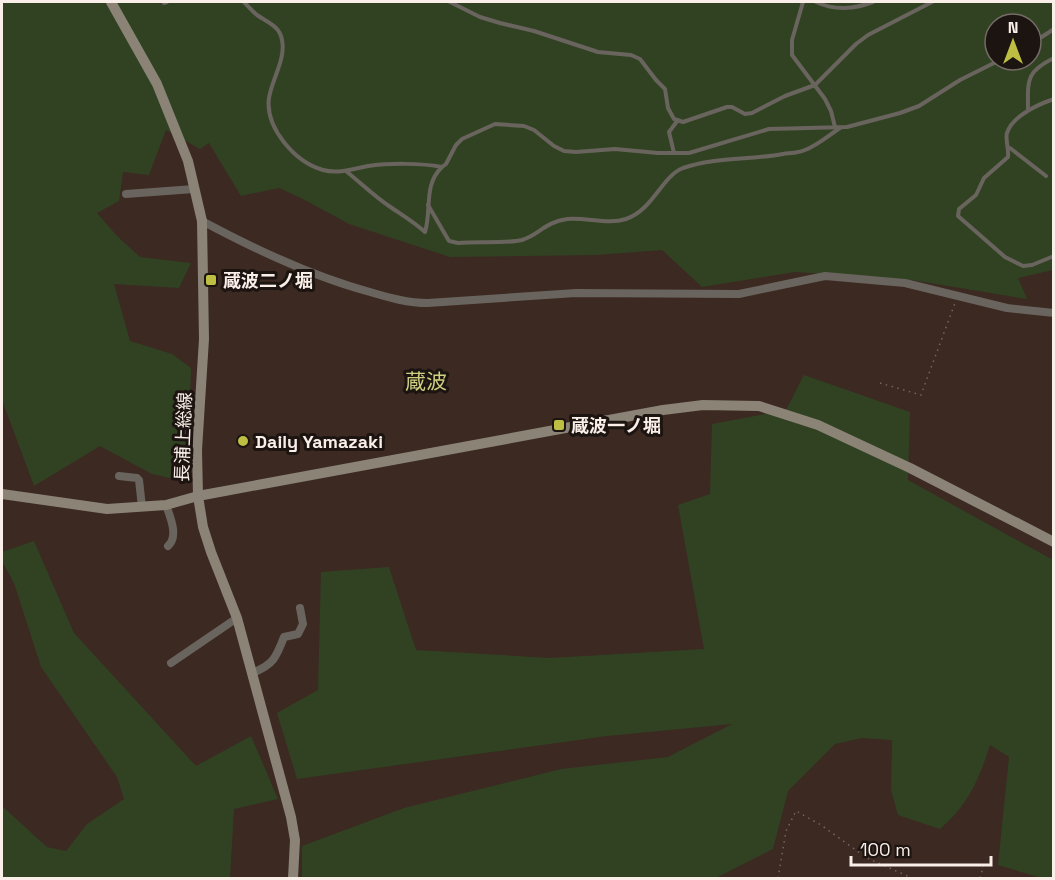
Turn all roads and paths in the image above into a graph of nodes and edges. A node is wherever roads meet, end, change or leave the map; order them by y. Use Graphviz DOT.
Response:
graph roads {
  1 [pos="111,2"];
  2 [pos="244,2"];
  3 [pos="450,2"];
  4 [pos="803,2"];
  5 [pos="816,2"];
  6 [pos="873,2"];
  7 [pos="932,2"];
  8 [pos="1053,58"];
  9 [pos="983,68"];
  10 [pos="815,85"];
  11 [pos="1053,99"];
  12 [pos="1028,110"];
  13 [pos="678,120"];
  14 [pos="838,127"];
  15 [pos="1009,147"];
  16 [pos="674,153"];
  17 [pos="442,167"];
  18 [pos="347,171"];
  19 [pos="1046,176"];
  20 [pos="194,189"];
  21 [pos="126,194"];
  22 [pos="428,206"];
  23 [pos="202,221"];
  24 [pos="1053,256"];
  25 [pos="958,297"];
  26 [pos="1053,313"];
  27 [pos="880,383"];
  28 [pos="119,476"];
  29 [pos="2,495"];
  30 [pos="198,496"];
  31 [pos="166,505"];
  32 [pos="142,507"];
  33 [pos="1053,542"];
  34 [pos="168,546"];
  35 [pos="300,609"];
  36 [pos="237,618"];
  37 [pos="171,663"];
  38 [pos="252,673"];
  39 [pos="984,864"];
  40 [pos="293,879"];
  41 [pos="778,879"];
  42 [pos="912,879"];
  43 [pos="980,879"];
  1 -- 20 [label="street, 長浦上総線"];
  2 -- 18 [label="lane"];
  3 -- 13 [label="lane"];
  4 -- 10 [label="lane"];
  5 -- 6 [label="lane"];
  7 -- 10 [label="lane"];
  8 -- 12 [label="lane"];
  9 -- 14 [label="lane"];
  10 -- 13 [label="lane"];
  10 -- 14 [label="lane"];
  11 -- 12 [label="lane"];
  12 -- 15 [label="lane"];
  13 -- 16 [label="lane"];
  14 -- 16 [label="lane"];
  14 -- 22 [label="lane"];
  15 -- 19 [label="lane"];
  15 -- 24 [label="lane"];
  16 -- 17 [label="lane"];
  17 -- 18 [label="lane"];
  17 -- 22 [label="lane"];
  18 -- 22 [label="lane"];
  20 -- 21 [label="street"];
  20 -- 23 [label="street, 長浦上総線"];
  23 -- 25 [label="street"];
  23 -- 30 [label="street, 長浦上総線"];
  25 -- 26 [label="street"];
  25 -- 27 [label="path"];
  28 -- 32 [label="street"];
  29 -- 32 [label="street"];
  30 -- 31 [label="street"];
  30 -- 33 [label="street"];
  30 -- 36 [label="street, 長浦上総線"];
  31 -- 32 [label="street"];
  31 -- 34 [label="street"];
  35 -- 38 [label="street"];
  36 -- 37 [label="street"];
  36 -- 38 [label="street, 長浦上総線"];
  38 -- 40 [label="street, 長浦上総線"];
  39 -- 43 [label="path"];
  41 -- 42 [label="path"];
}
